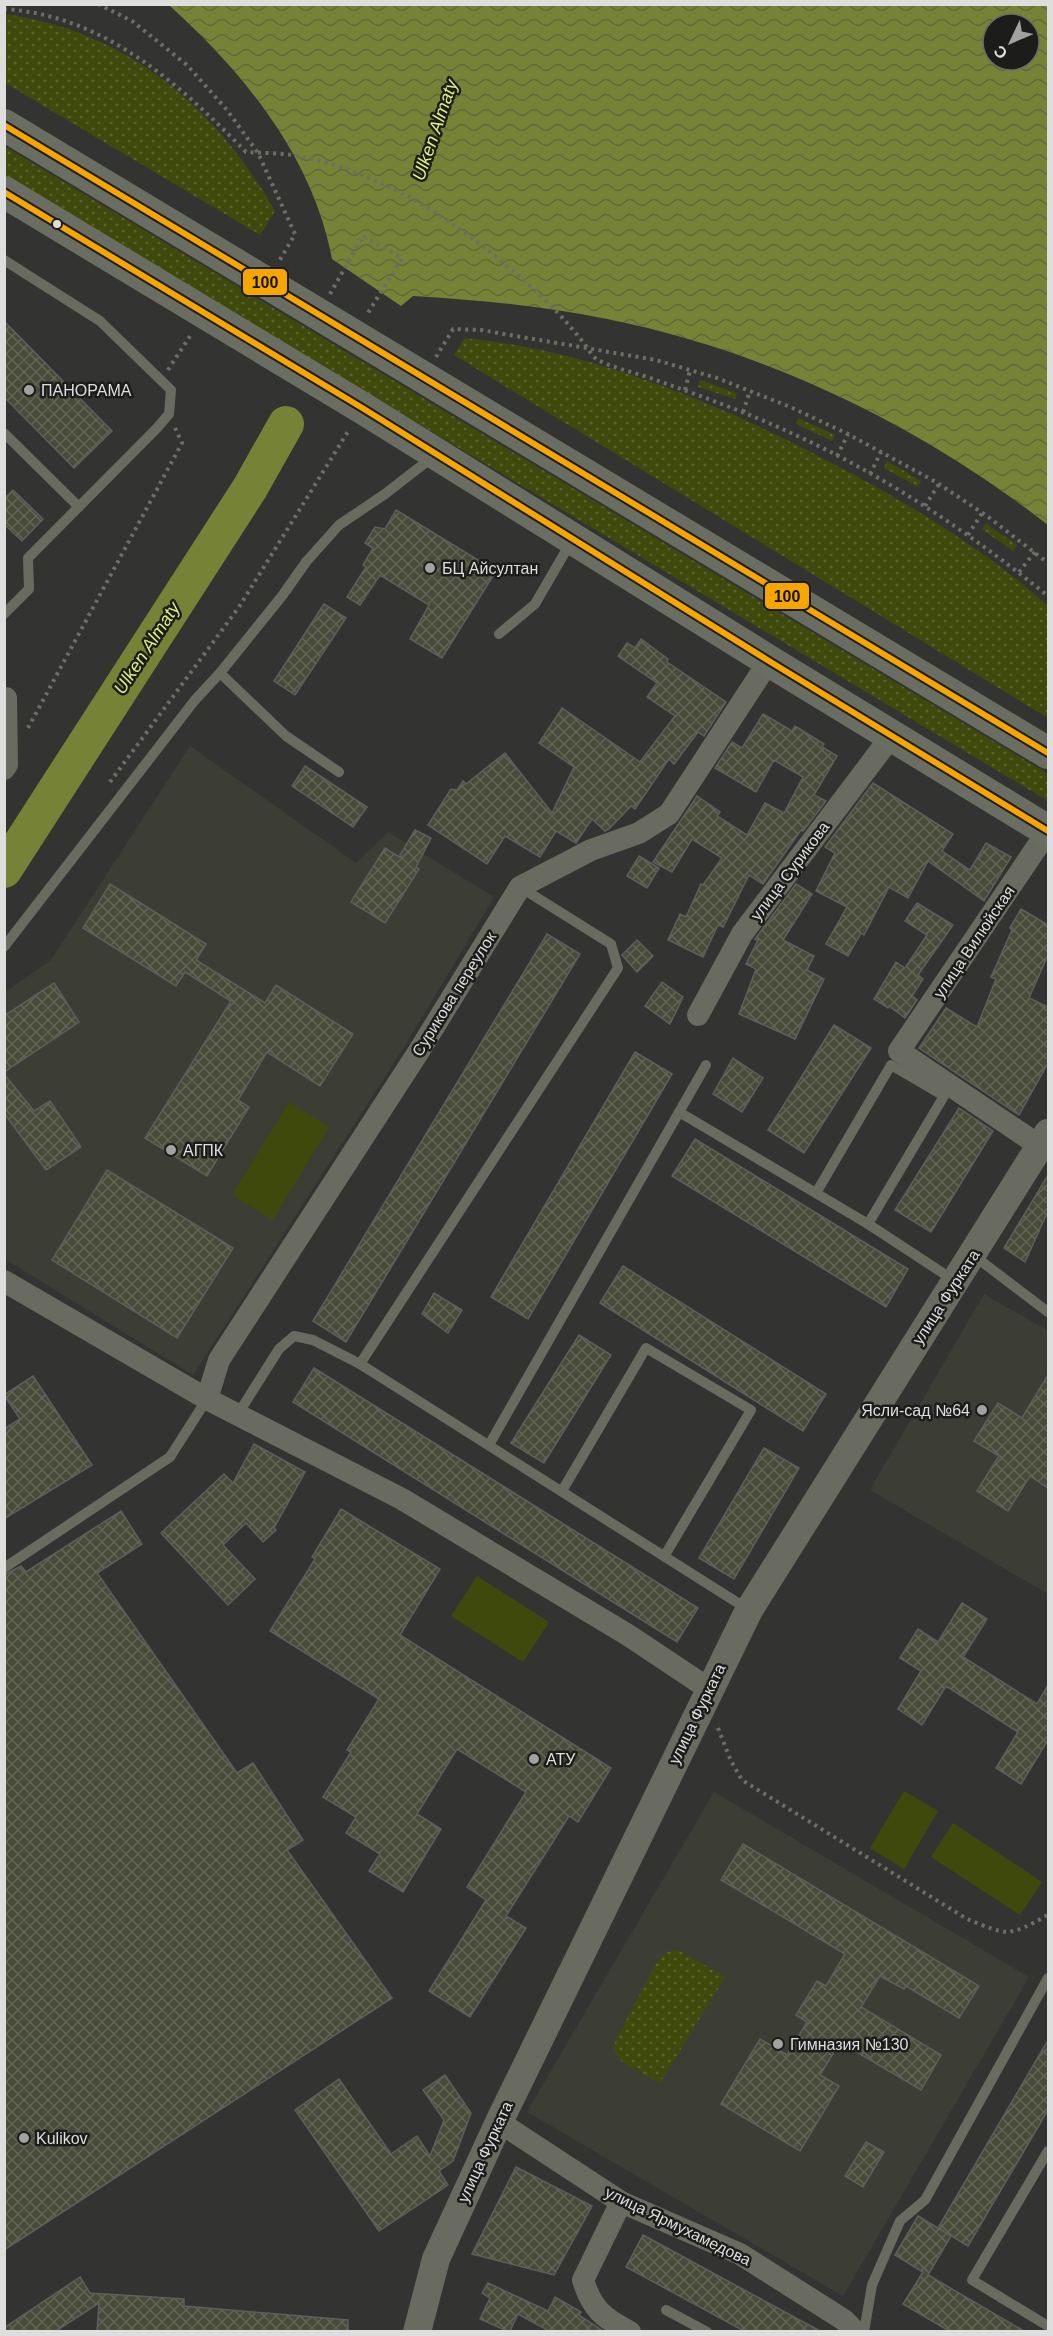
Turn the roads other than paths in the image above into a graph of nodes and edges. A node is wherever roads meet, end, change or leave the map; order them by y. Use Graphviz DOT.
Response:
graph roads {
  1 [pos="4,125"];
  2 [pos="4,192"];
  3 [pos="4,260"];
  4 [pos="4,433"];
  5 [pos="437,454"];
  6 [pos="79,507"];
  7 [pos="573,539"];
  8 [pos="4,614"];
  9 [pos="499,634"];
  10 [pos="769,661"];
  11 [pos="220,673"];
  12 [pos="6,698"];
  13 [pos="893,734"];
  14 [pos="1048,753"];
  15 [pos="6,767"];
  16 [pos="339,772"];
  17 [pos="1048,832"];
  18 [pos="520,887"];
  19 [pos="4,947"];
  20 [pos="698,1015"];
  21 [pos="706,1065"];
  22 [pos="680,1112"];
  23 [pos="1044,1140"];
  24 [pos="816,1193"];
  25 [pos="868,1224"];
  26 [pos="973,1255"];
  27 [pos="4,1281"];
  28 [pos="956,1281"];
  29 [pos="1048,1311"];
  30 [pos="360,1364"];
  31 [pos="207,1399"];
  32 [pos="238,1414"];
  33 [pos="489,1445"];
  34 [pos="562,1491"];
  35 [pos="665,1555"];
  36 [pos="4,1568"];
  37 [pos="749,1610"];
  38 [pos="709,1689"];
  39 [pos="1048,1978"];
  40 [pos="499,2122"];
  41 [pos="1048,2151"];
  42 [pos="621,2202"];
  43 [pos="666,2310"];
  44 [pos="1048,2326"];
  45 [pos="417,2331"];
  46 [pos="630,2331"];
  47 [pos="707,2331"];
  48 [pos="856,2331"];
  49 [pos="864,2331"];
  1 -- 14 [label="main road"];
  2 -- 5 [label="main road"];
  3 -- 6 [label="lane"];
  4 -- 6 [label="lane"];
  5 -- 7 [label="main road"];
  5 -- 11 [label="lane"];
  6 -- 8 [label="lane"];
  7 -- 9 [label="lane"];
  7 -- 10 [label="main road"];
  10 -- 13 [label="main road"];
  10 -- 18 [label="street"];
  11 -- 16 [label="lane"];
  11 -- 19 [label="lane"];
  12 -- 15 [label="street"];
  13 -- 17 [label="main road"];
  13 -- 20 [label="street, улица Сурикова"];
  17 -- 23 [label="street, улица Вилюйская"];
  18 -- 30 [label="lane"];
  18 -- 31 [label="street, Сурикова переулок"];
  21 -- 22 [label="lane"];
  22 -- 24 [label="lane"];
  22 -- 33 [label="lane"];
  23 -- 26 [label="street, улица Фурката"];
  24 -- 25 [label="lane"];
  24 -- 25 [label="lane"];
  25 -- 28 [label="lane"];
  26 -- 28 [label="street, улица Фурката"];
  26 -- 29 [label="lane"];
  27 -- 31 [label="street"];
  28 -- 37 [label="street, улица Фурката"];
  30 -- 32 [label="lane"];
  30 -- 33 [label="lane"];
  31 -- 32 [label="street"];
  31 -- 36 [label="lane"];
  32 -- 38 [label="street"];
  33 -- 34 [label="lane"];
  34 -- 35 [label="lane"];
  34 -- 35 [label="lane"];
  35 -- 37 [label="lane"];
  37 -- 38 [label="street, улица Фурката"];
  38 -- 40 [label="street, улица Фурката"];
  39 -- 49 [label="lane"];
  40 -- 42 [label="street, улица Ярмухамедова"];
  40 -- 45 [label="street, улица Фурката"];
  41 -- 44 [label="lane"];
  42 -- 46 [label="street"];
  42 -- 48 [label="street, улица Ярмухамедова"];
  43 -- 47 [label="lane"];
}
